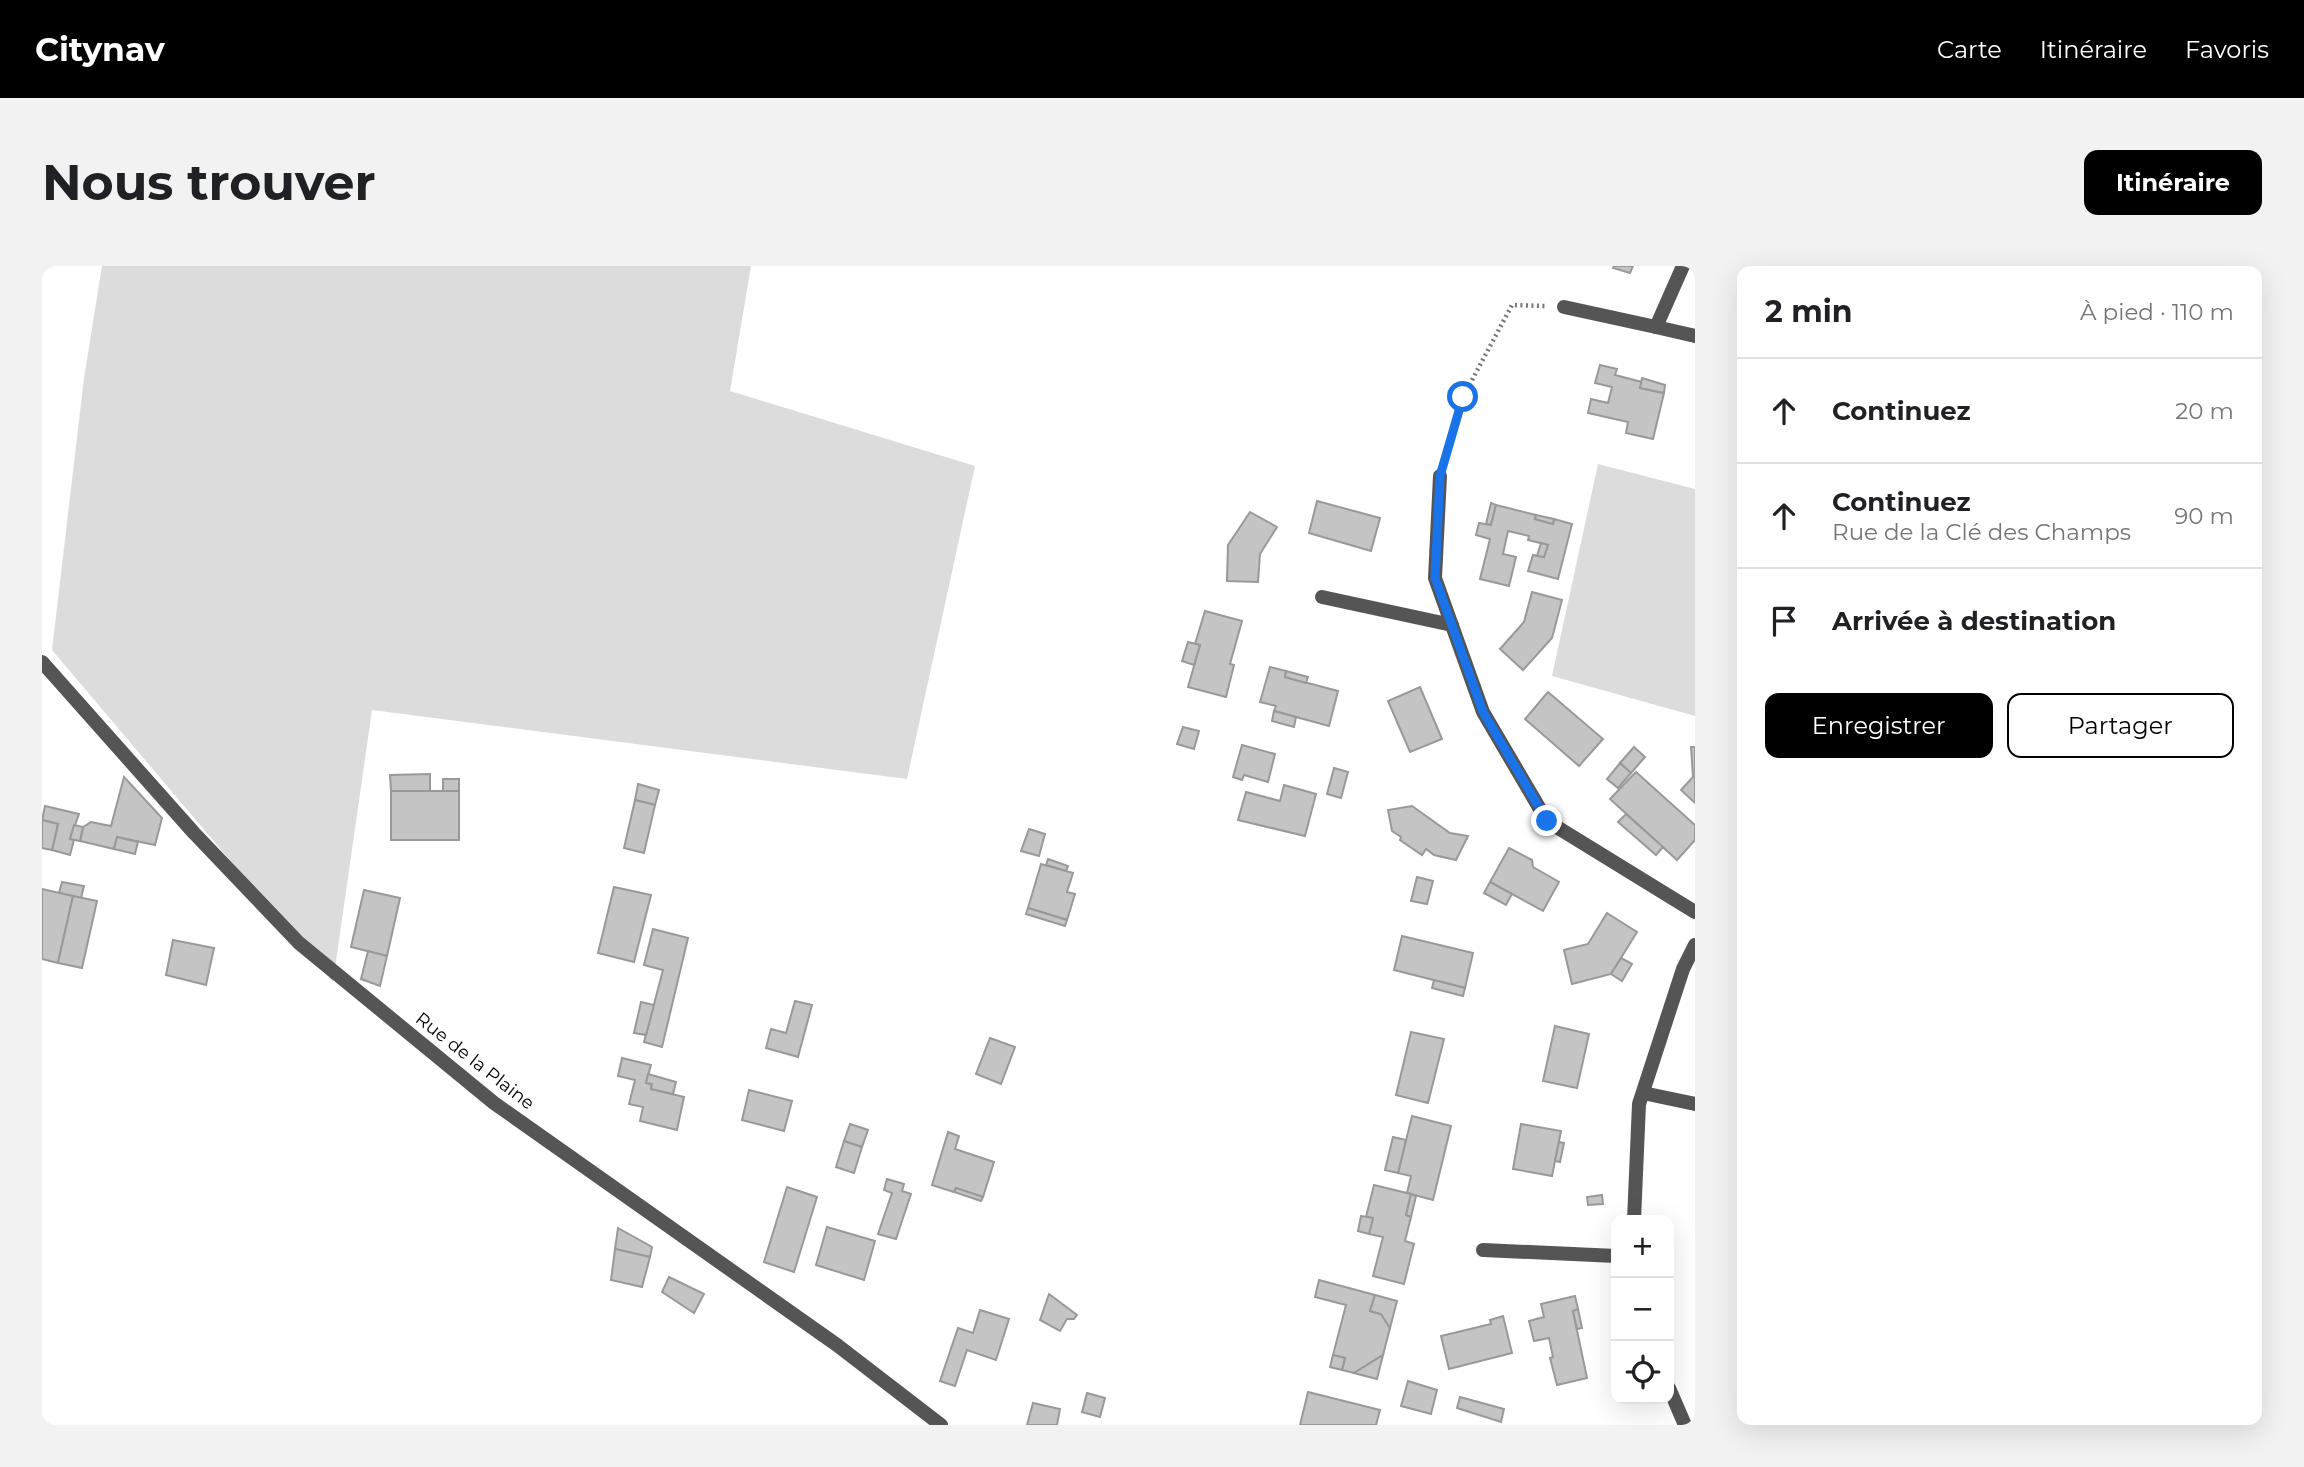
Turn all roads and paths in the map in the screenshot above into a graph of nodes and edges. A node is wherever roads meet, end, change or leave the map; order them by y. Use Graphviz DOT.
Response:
graph roads {
  1 [pos="1683,266"];
  2 [pos="1564,306"];
  3 [pos="1656,327"];
  4 [pos="1695,337"];
  5 [pos="1440,476"];
  6 [pos="1322,597"];
  7 [pos="1452,625"];
  8 [pos="42,662"];
  9 [pos="1695,912"];
  10 [pos="1695,945"];
  11 [pos="1643,1093"];
  12 [pos="1695,1104"];
  13 [pos="1634,1215"];
  14 [pos="1483,1250"];
  15 [pos="1611,1256"];
  16 [pos="1674,1400"];
  17 [pos="941,1425"];
  18 [pos="1685,1425"];
  1 -- 3 [label="street"];
  2 -- 3 [label="street"];
  2 -- 5 [label="path"];
  3 -- 4 [label="street"];
  5 -- 7 [label="street"];
  6 -- 7 [label="street"];
  7 -- 9 [label="street"];
  8 -- 17 [label="street, Rue de la Plaine"];
  10 -- 11 [label="street"];
  11 -- 12 [label="street"];
  11 -- 13 [label="street"];
  14 -- 15 [label="street"];
  16 -- 18 [label="street"];
}
